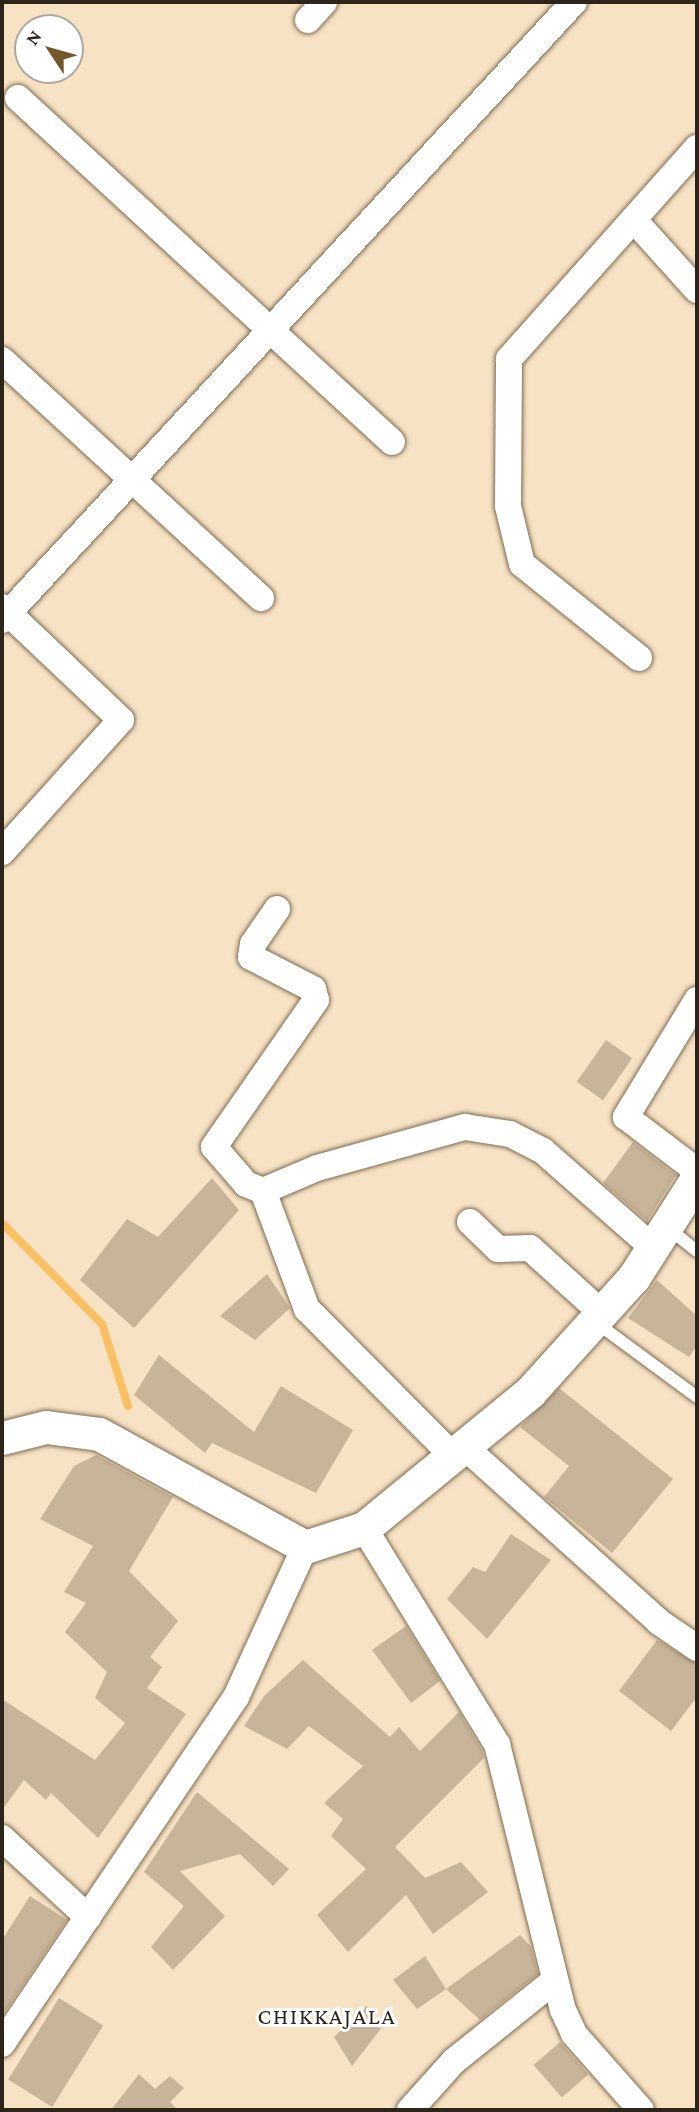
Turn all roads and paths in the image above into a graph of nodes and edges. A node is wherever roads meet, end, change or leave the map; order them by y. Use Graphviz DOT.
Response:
graph roads {
  1 [pos="574,2"];
  2 [pos="18,98"];
  3 [pos="697,148"];
  4 [pos="634,220"];
  5 [pos="697,290"];
  6 [pos="273,327"];
  7 [pos="2,360"];
  8 [pos="392,442"];
  9 [pos="132,479"];
  10 [pos="261,598"];
  11 [pos="4,614"];
  12 [pos="639,658"];
  13 [pos="2,852"];
  14 [pos="277,909"];
  15 [pos="697,1000"];
  16 [pos="697,1171"];
  17 [pos="697,1178"];
  18 [pos="263,1191"];
  19 [pos="470,1222"];
  20 [pos="658,1236"];
  21 [pos="697,1251"];
  22 [pos="598,1317"];
  23 [pos="697,1397"];
  24 [pos="2,1438"];
  25 [pos="460,1453"];
  26 [pos="363,1528"];
  27 [pos="305,1547"];
  28 [pos="697,1647"];
  29 [pos="2,1838"];
  30 [pos="88,1917"];
  31 [pos="555,1980"];
  32 [pos="2,2044"];
  33 [pos="411,2110"];
  34 [pos="640,2110"];
  1 -- 6 [label="street"];
  2 -- 6 [label="street"];
  3 -- 4 [label="street"];
  4 -- 5 [label="street"];
  4 -- 12 [label="street"];
  6 -- 8 [label="street"];
  6 -- 9 [label="street"];
  7 -- 9 [label="street"];
  9 -- 10 [label="street"];
  9 -- 11 [label="street"];
  11 -- 13 [label="street"];
  14 -- 18 [label="street"];
  15 -- 16 [label="street"];
  17 -- 20 [label="street"];
  18 -- 20 [label="street"];
  18 -- 25 [label="street"];
  19 -- 22 [label="street"];
  20 -- 21 [label="lane"];
  20 -- 22 [label="street"];
  22 -- 23 [label="lane"];
  22 -- 25 [label="street"];
  24 -- 27 [label="street"];
  25 -- 26 [label="street"];
  25 -- 28 [label="street"];
  26 -- 27 [label="street"];
  26 -- 31 [label="street"];
  27 -- 30 [label="street"];
  29 -- 30 [label="street"];
  30 -- 32 [label="street"];
  31 -- 33 [label="street"];
  31 -- 34 [label="street"];
}
